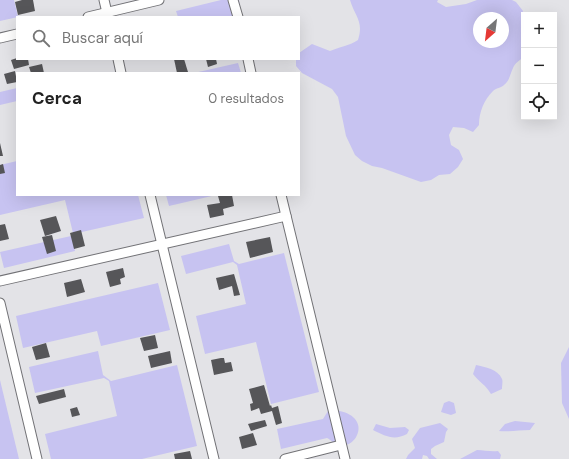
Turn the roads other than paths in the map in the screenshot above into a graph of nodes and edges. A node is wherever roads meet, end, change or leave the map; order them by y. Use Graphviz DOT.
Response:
graph roads {
  1 [pos="104,0"];
  2 [pos="159,0"];
  3 [pos="234,0"];
  4 [pos="107,15"];
  5 [pos="238,16"];
  6 [pos="16,34"];
  7 [pos="0,38"];
  8 [pos="118,60"];
  9 [pos="248,60"];
  10 [pos="121,72"];
  11 [pos="251,72"];
  12 [pos="150,196"];
  13 [pos="281,196"];
  14 [pos="286,216"];
  15 [pos="162,244"];
  16 [pos="0,281"];
  17 [pos="0,303"];
  18 [pos="342,445"];
  19 [pos="37,459"];
  20 [pos="214,459"];
  21 [pos="285,459"];
  22 [pos="345,459"];
  1 -- 4 [label="street"];
  2 -- 4 [label="street"];
  3 -- 5 [label="street"];
  6 -- 7 [label="street"];
  8 -- 10 [label="street"];
  9 -- 11 [label="street"];
  12 -- 15 [label="street"];
  13 -- 14 [label="street"];
  14 -- 15 [label="street"];
  14 -- 18 [label="street"];
  15 -- 16 [label="street"];
  15 -- 20 [label="street"];
  17 -- 19 [label="street"];
  18 -- 21 [label="street"];
  18 -- 22 [label="street"];
}
